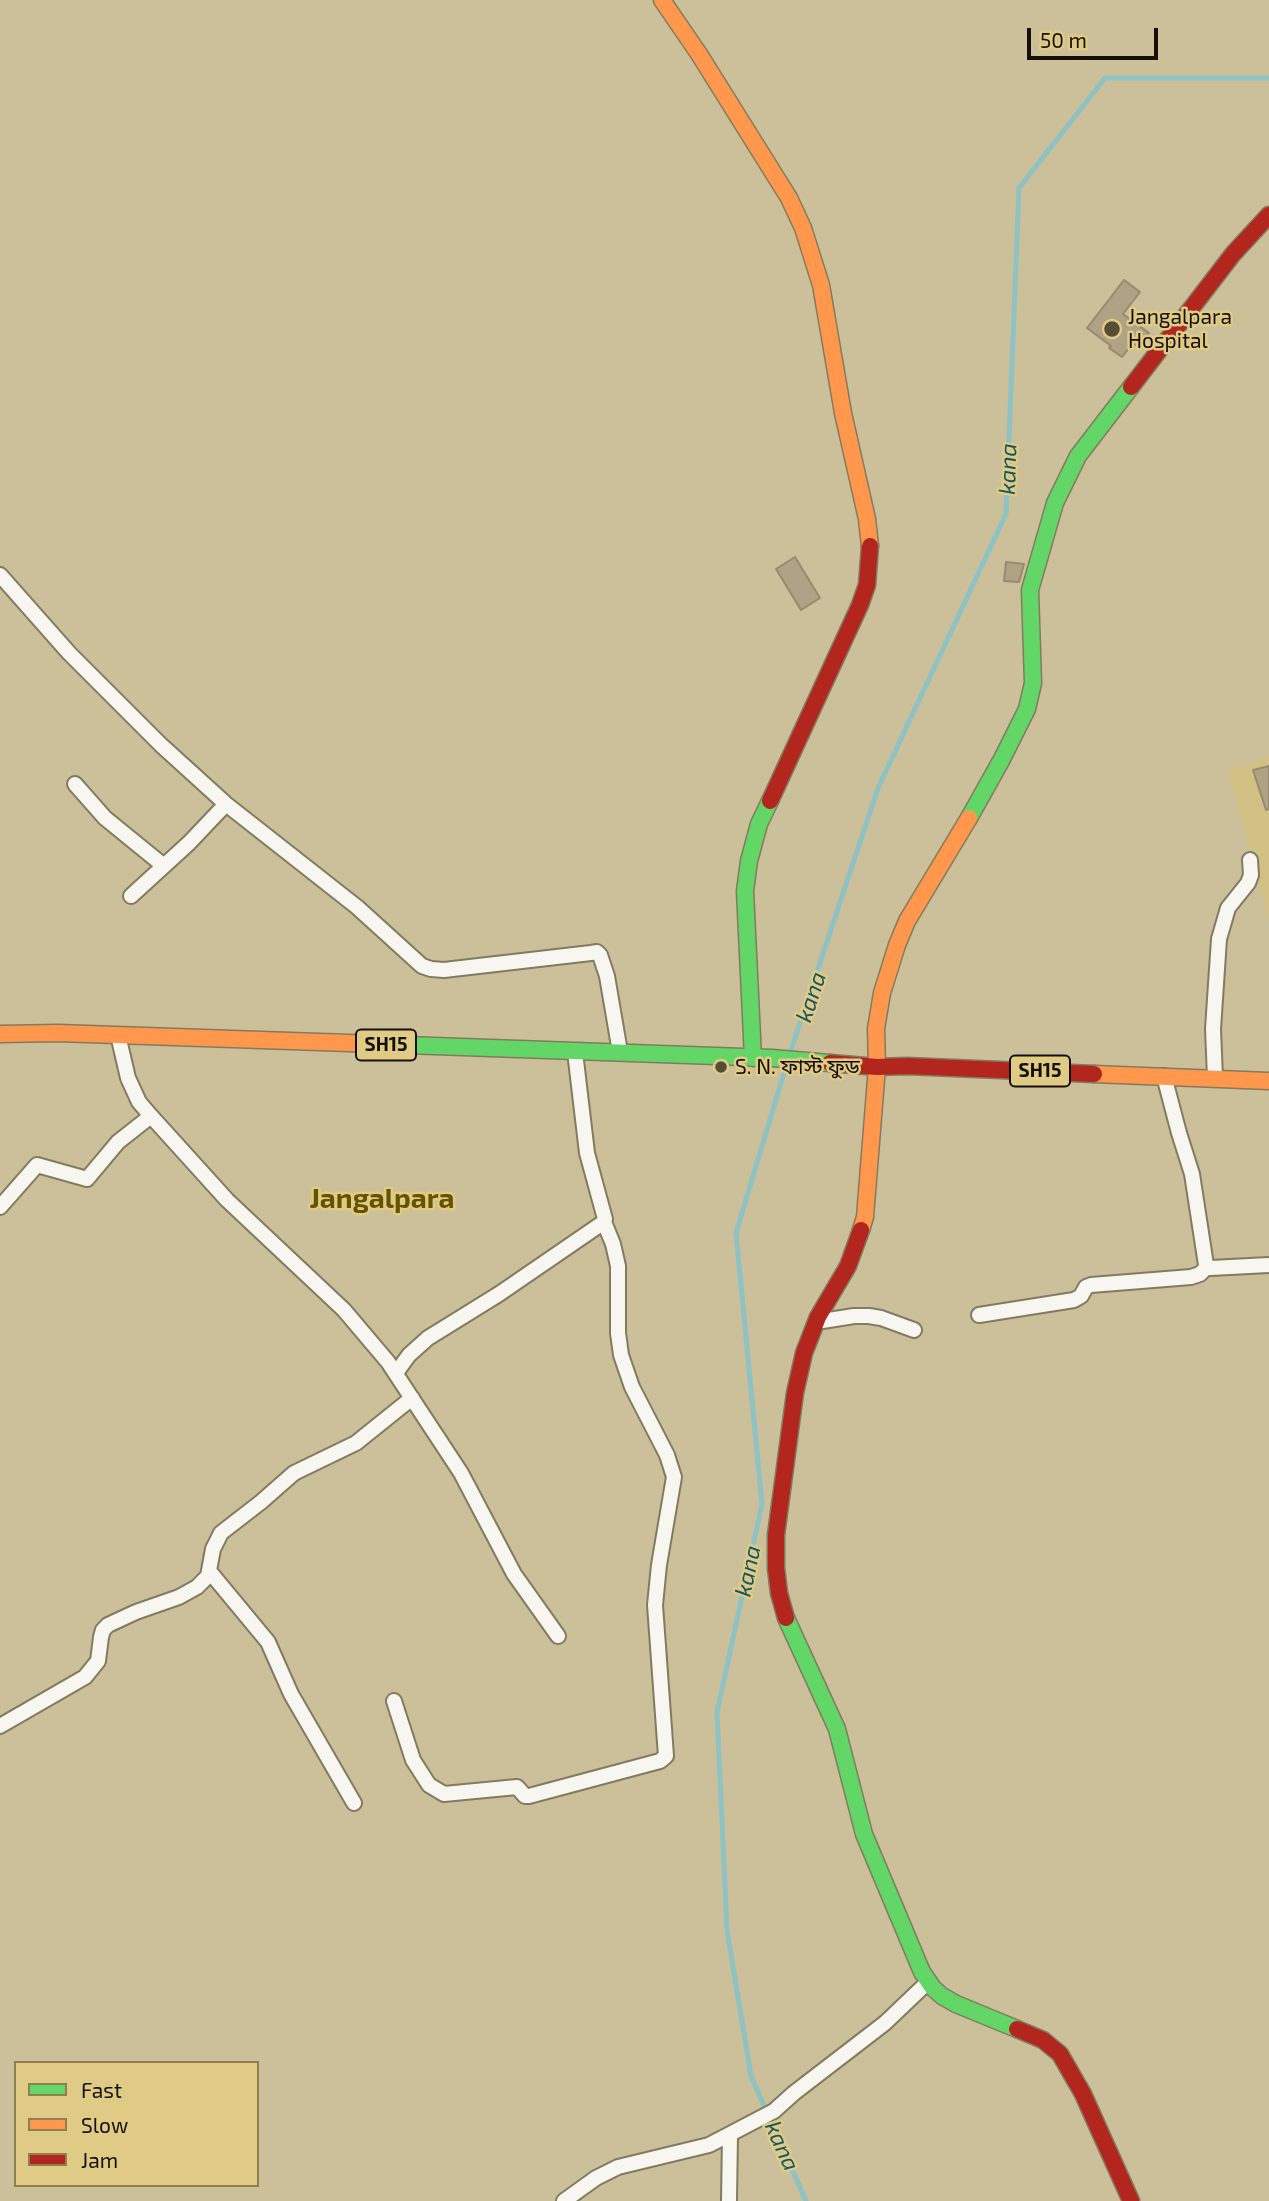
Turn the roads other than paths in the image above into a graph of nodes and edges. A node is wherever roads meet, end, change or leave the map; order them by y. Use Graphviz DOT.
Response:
graph roads {
  1 [pos="662,0"];
  2 [pos="1269,215"];
  3 [pos="0,575"];
  4 [pos="75,784"];
  5 [pos="226,804"];
  6 [pos="1250,860"];
  7 [pos="164,866"];
  8 [pos="131,896"];
  9 [pos="0,1034"];
  10 [pos="118,1035"];
  11 [pos="575,1052"];
  12 [pos="620,1052"];
  13 [pos="753,1058"];
  14 [pos="877,1067"];
  15 [pos="1164,1076"];
  16 [pos="1215,1078"];
  17 [pos="1269,1081"];
  18 [pos="151,1116"];
  19 [pos="0,1208"];
  20 [pos="604,1222"];
  21 [pos="1269,1265"];
  22 [pos="1206,1267"];
  23 [pos="979,1315"];
  24 [pos="816,1322"];
  25 [pos="915,1330"];
  26 [pos="396,1373"];
  27 [pos="412,1398"];
  28 [pos="210,1572"];
  29 [pos="558,1636"];
  30 [pos="394,1701"];
  31 [pos="0,1726"];
  32 [pos="354,1803"];
  33 [pos="929,1982"];
  34 [pos="735,2132"];
  35 [pos="564,2201"];
  36 [pos="729,2201"];
  37 [pos="1131,2201"];
  1 -- 13 [label="street"];
  2 -- 14 [label="street"];
  3 -- 5 [label="street"];
  4 -- 7 [label="street"];
  5 -- 7 [label="street"];
  5 -- 12 [label="street"];
  6 -- 16 [label="street"];
  7 -- 8 [label="street"];
  9 -- 10 [label="street, SH15"];
  10 -- 11 [label="street, SH15"];
  10 -- 18 [label="street"];
  11 -- 12 [label="street, SH15"];
  11 -- 20 [label="street"];
  12 -- 13 [label="street, SH15"];
  13 -- 14 [label="street, SH15"];
  14 -- 15 [label="street, SH15"];
  14 -- 24 [label="street"];
  15 -- 16 [label="street, SH15"];
  15 -- 22 [label="street"];
  16 -- 17 [label="street, SH15"];
  18 -- 19 [label="street"];
  18 -- 26 [label="street"];
  20 -- 26 [label="street"];
  20 -- 30 [label="street"];
  21 -- 22 [label="street"];
  22 -- 23 [label="street"];
  24 -- 25 [label="street"];
  24 -- 33 [label="street"];
  26 -- 27 [label="street"];
  27 -- 28 [label="street"];
  27 -- 29 [label="street"];
  28 -- 31 [label="street"];
  28 -- 32 [label="street"];
  33 -- 34 [label="street"];
  33 -- 37 [label="street"];
  34 -- 35 [label="street"];
  34 -- 36 [label="street"];
}
